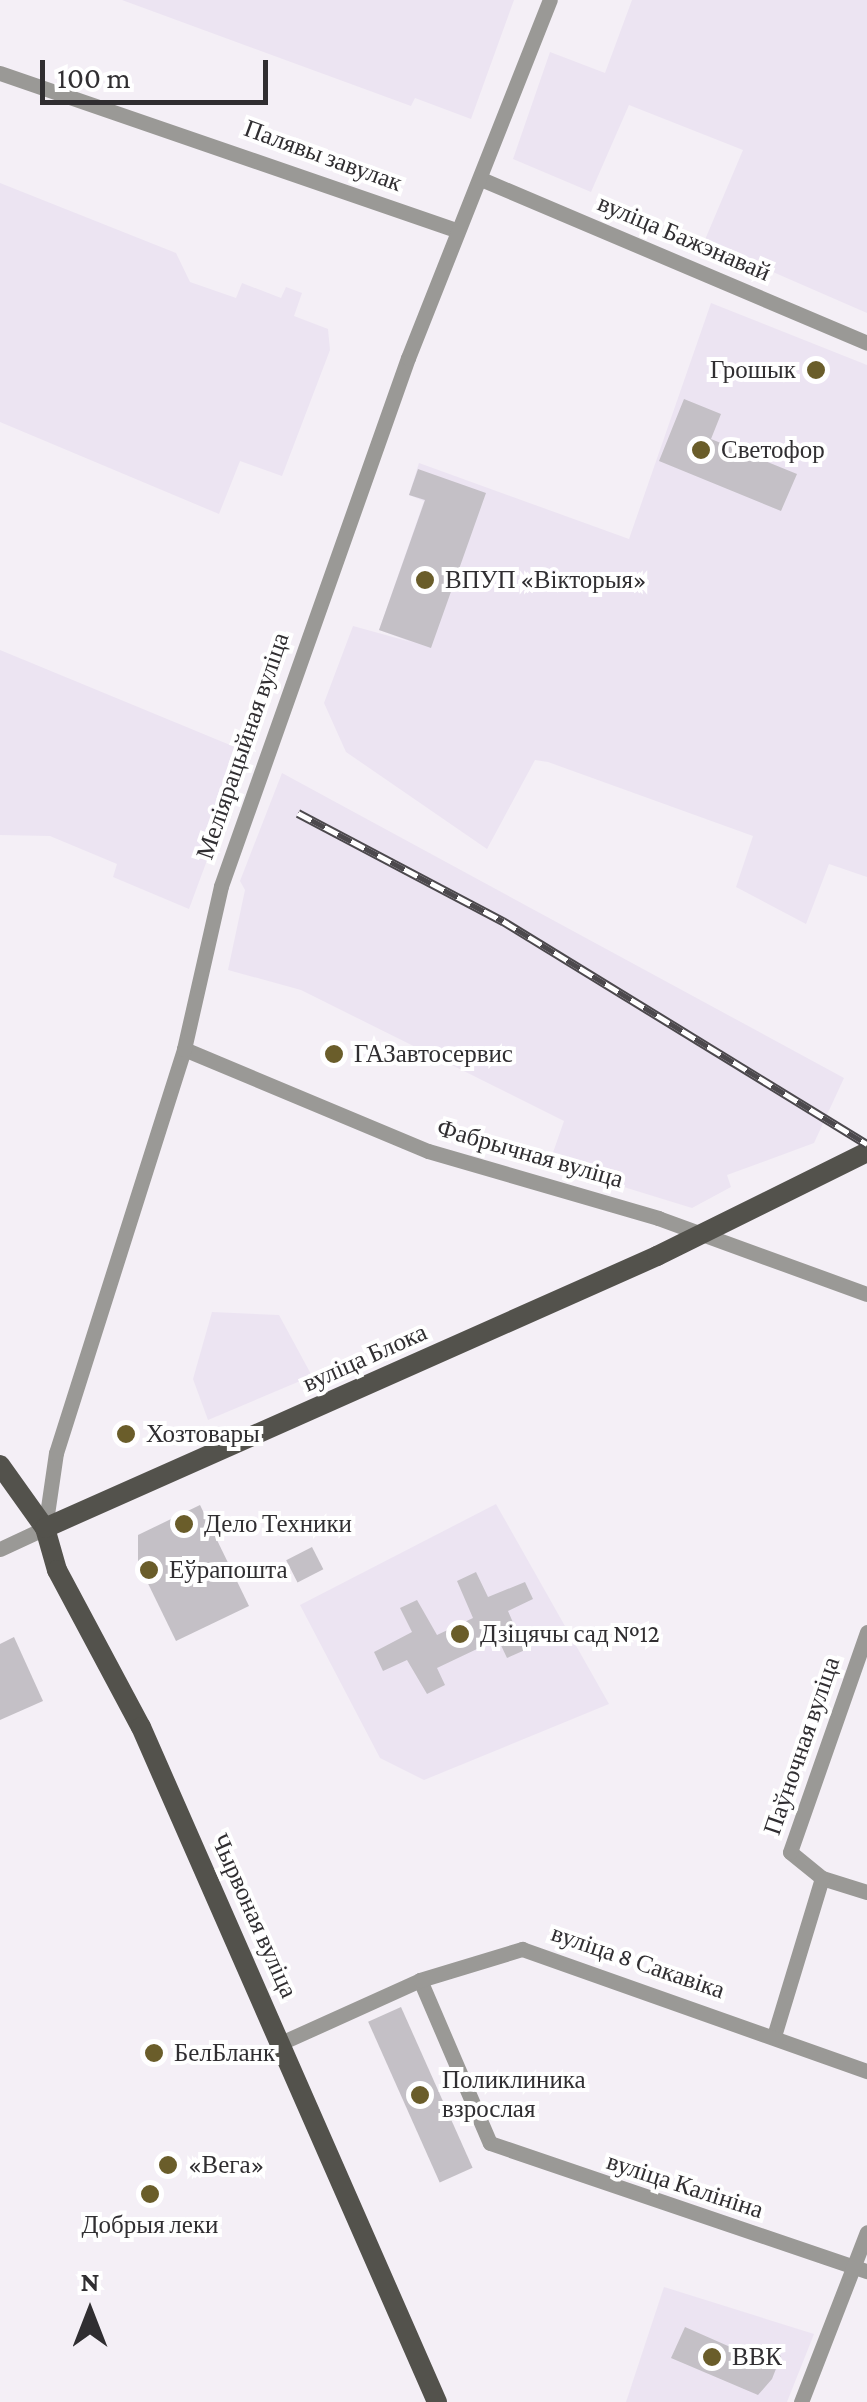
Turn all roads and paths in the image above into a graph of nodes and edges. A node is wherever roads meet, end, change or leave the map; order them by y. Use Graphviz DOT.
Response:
graph roads {
  1 [pos="547,5"];
  2 [pos="0,72"];
  3 [pos="481,178"];
  4 [pos="458,231"];
  5 [pos="867,343"];
  6 [pos="184,1049"];
  7 [pos="867,1152"];
  8 [pos="704,1233"];
  9 [pos="867,1294"];
  10 [pos="0,1465"];
  11 [pos="45,1528"];
  12 [pos="0,1549"];
  13 [pos="867,1632"];
  14 [pos="822,1878"];
  15 [pos="867,1892"];
  16 [pos="420,1980"];
  17 [pos="774,2036"];
  18 [pos="283,2042"];
  19 [pos="867,2071"];
  20 [pos="867,2232"];
  21 [pos="860,2269"];
  22 [pos="437,2402"];
  23 [pos="801,2402"];
  1 -- 3 [label="street, Меліярацыйная вуліца"];
  2 -- 4 [label="street, Палявы завулак"];
  3 -- 4 [label="street, Меліярацыйная вуліца"];
  3 -- 5 [label="street, вуліца Бажэнавай"];
  4 -- 6 [label="street, Меліярацыйная вуліца"];
  6 -- 8 [label="street, Фабрычная вуліца"];
  6 -- 11 [label="street, Меліярацыйная вуліца"];
  7 -- 8 [label="main road, вуліца Блока"];
  8 -- 9 [label="street, Фабрычная вуліца"];
  8 -- 11 [label="main road, вуліца Блока"];
  10 -- 11 [label="main road, Чырвоная вуліца"];
  11 -- 12 [label="street"];
  11 -- 18 [label="main road, Чырвоная вуліца"];
  13 -- 14 [label="street, Паўночная вуліца"];
  14 -- 15 [label="street"];
  14 -- 17 [label="street"];
  16 -- 17 [label="street, вуліца 8 Сакавіка"];
  16 -- 18 [label="street, вуліца 8 Сакавіка"];
  16 -- 21 [label="street, вуліца Калініна"];
  17 -- 19 [label="street, вуліца 8 Сакавіка"];
  18 -- 22 [label="main road, Чырвоная вуліца"];
  20 -- 21 [label="street"];
  21 -- 23 [label="street"];
}
